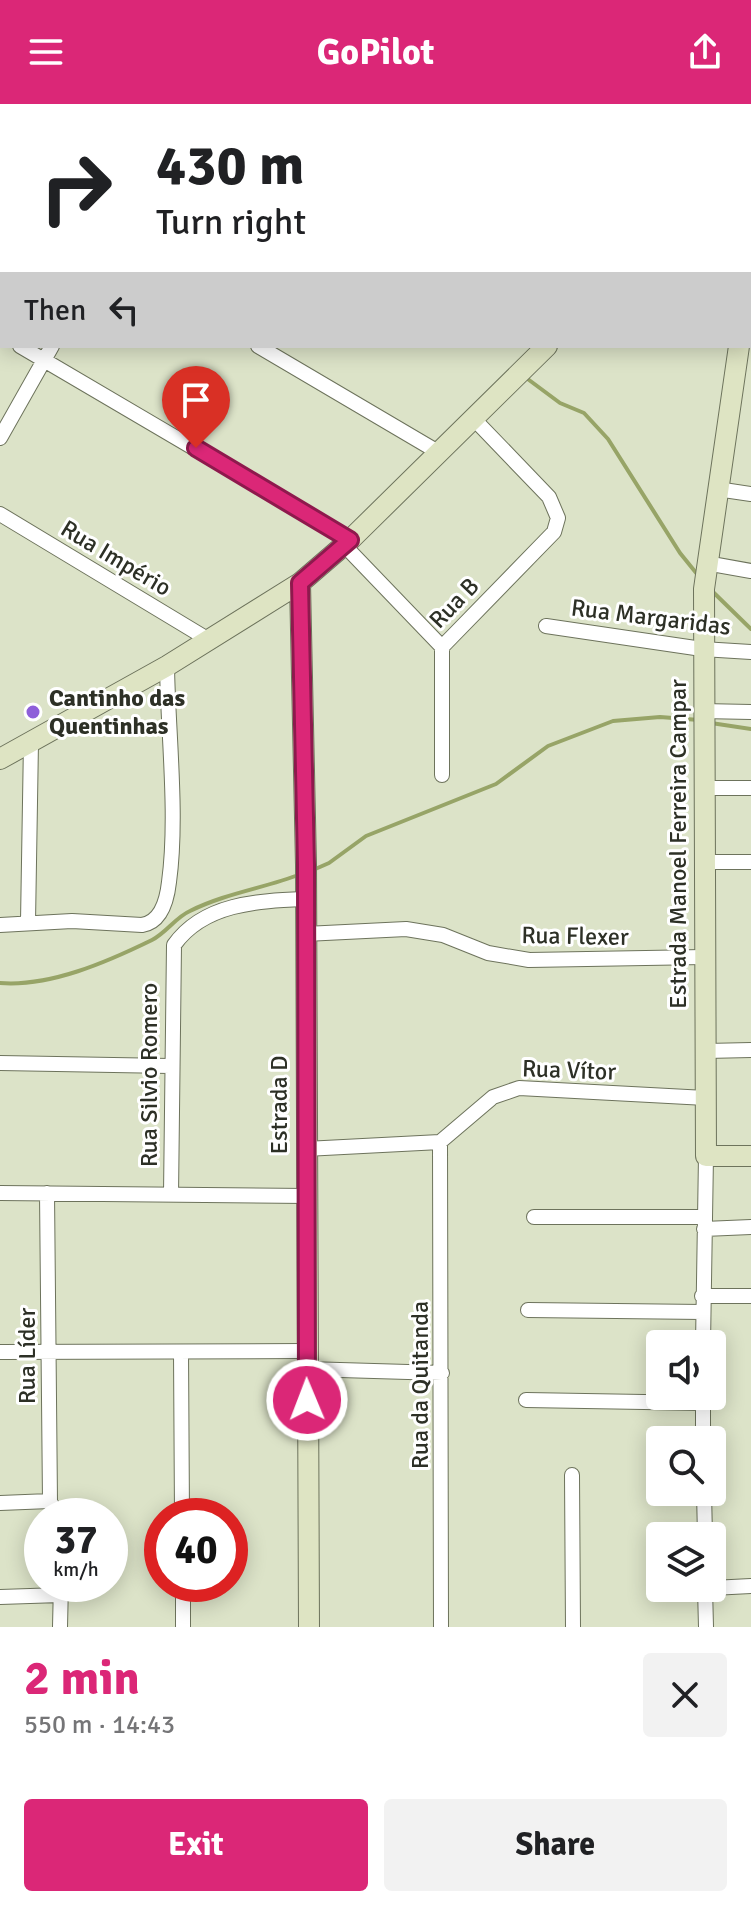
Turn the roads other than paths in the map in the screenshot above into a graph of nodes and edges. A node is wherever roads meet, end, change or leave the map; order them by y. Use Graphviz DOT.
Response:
graph roads {
  1 [pos="24,348"];
  2 [pos="51,348"];
  3 [pos="261,348"];
  4 [pos="545,348"];
  5 [pos="44,359"];
  6 [pos="742,360"];
  7 [pos="473,418"];
  8 [pos="0,438"];
  9 [pos="438,452"];
  10 [pos="717,489"];
  11 [pos="751,494"];
  12 [pos="0,514"];
  13 [pos="347,543"];
  14 [pos="706,565"];
  15 [pos="751,571"];
  16 [pos="300,583"];
  17 [pos="546,626"];
  18 [pos="209,640"];
  19 [pos="442,647"];
  20 [pos="702,649"];
  21 [pos="748,651"];
  22 [pos="167,666"];
  23 [pos="702,711"];
  24 [pos="751,712"];
  25 [pos="31,742"];
  26 [pos="0,759"];
  27 [pos="442,775"];
  28 [pos="703,788"];
  29 [pos="751,788"];
  30 [pos="704,862"];
  31 [pos="751,862"];
  32 [pos="305,894"];
  33 [pos="28,922"];
  34 [pos="0,925"];
  35 [pos="305,934"];
  36 [pos="704,957"];
  37 [pos="751,1050"];
  38 [pos="706,1051"];
  39 [pos="0,1063"];
  40 [pos="170,1066"];
  41 [pos="706,1098"];
  42 [pos="440,1142"];
  43 [pos="305,1149"];
  44 [pos="706,1156"];
  45 [pos="751,1156"];
  46 [pos="0,1193"];
  47 [pos="47,1193"];
  48 [pos="171,1195"];
  49 [pos="307,1196"];
  50 [pos="534,1217"];
  51 [pos="704,1223"];
  52 [pos="751,1227"];
  53 [pos="702,1296"];
  54 [pos="751,1296"];
  55 [pos="528,1310"];
  56 [pos="703,1312"];
  57 [pos="703,1330"];
  58 [pos="0,1352"];
  59 [pos="49,1352"];
  60 [pos="181,1352"];
  61 [pos="306,1360"];
  62 [pos="442,1373"];
  63 [pos="526,1400"];
  64 [pos="646,1400"];
  65 [pos="572,1475"];
  66 [pos="50,1498"];
  67 [pos="182,1498"];
  68 [pos="24,1502"];
  69 [pos="0,1503"];
  70 [pos="751,1586"];
  71 [pos="726,1587"];
  72 [pos="24,1594"];
  73 [pos="0,1597"];
  74 [pos="60,1602"];
  75 [pos="183,1602"];
  76 [pos="705,1602"];
  77 [pos="60,1627"];
  78 [pos="183,1627"];
  79 [pos="309,1627"];
  80 [pos="441,1627"];
  81 [pos="573,1627"];
  82 [pos="706,1627"];
  1 -- 5 [label="street"];
  2 -- 5 [label="street"];
  3 -- 9 [label="street"];
  4 -- 7 [label="street"];
  5 -- 8 [label="street"];
  5 -- 13 [label="street"];
  6 -- 10 [label="street, Estrada Manoel Ferreira Campar"];
  7 -- 9 [label="street"];
  7 -- 19 [label="street, Rua B"];
  9 -- 13 [label="street"];
  10 -- 11 [label="street"];
  10 -- 14 [label="street, Estrada Manoel Ferreira Campar"];
  12 -- 18 [label="street, Rua Império"];
  13 -- 16 [label="street"];
  13 -- 19 [label="street"];
  14 -- 15 [label="street"];
  14 -- 20 [label="street, Estrada Manoel Ferreira Campar"];
  16 -- 18 [label="street"];
  16 -- 32 [label="street, Estrada D"];
  17 -- 20 [label="street, Rua Margaridas"];
  18 -- 22 [label="street"];
  19 -- 27 [label="street, Rua B"];
  20 -- 21 [label="street, Rua Margaridas"];
  20 -- 23 [label="street, Estrada Manoel Ferreira Campar"];
  22 -- 25 [label="street"];
  22 -- 33 [label="street"];
  23 -- 24 [label="street"];
  23 -- 28 [label="street, Estrada Manoel Ferreira Campar"];
  25 -- 26 [label="street"];
  25 -- 33 [label="street"];
  28 -- 29 [label="street"];
  28 -- 30 [label="street, Estrada Manoel Ferreira Campar"];
  30 -- 31 [label="street"];
  30 -- 36 [label="street, Estrada Manoel Ferreira Campar"];
  32 -- 35 [label="street, Estrada D"];
  32 -- 40 [label="street, Rua Silvio Romero"];
  33 -- 34 [label="street"];
  35 -- 36 [label="street, Rua Flexer"];
  35 -- 43 [label="street, Estrada D"];
  36 -- 38 [label="street, Estrada Manoel Ferreira Campar"];
  37 -- 38 [label="street"];
  38 -- 41 [label="street, Estrada Manoel Ferreira Campar"];
  39 -- 40 [label="street"];
  40 -- 48 [label="street, Rua Silvio Romero"];
  41 -- 42 [label="street, Rua Vítor"];
  41 -- 44 [label="street, Estrada Manoel Ferreira Campar"];
  42 -- 43 [label="street"];
  42 -- 62 [label="street, Rua da Quitanda"];
  43 -- 49 [label="street, Estrada D"];
  44 -- 45 [label="street"];
  44 -- 51 [label="street, Estrada Manoel Ferreira Campar"];
  46 -- 47 [label="street"];
  47 -- 48 [label="street"];
  47 -- 59 [label="street, Rua Líder"];
  48 -- 49 [label="street"];
  49 -- 61 [label="street, Estrada D"];
  50 -- 51 [label="street"];
  51 -- 52 [label="street"];
  51 -- 53 [label="street, Estrada Manoel Ferreira Campar"];
  53 -- 54 [label="street"];
  53 -- 56 [label="street, Estrada Manoel Ferreira Campar"];
  55 -- 56 [label="street"];
  56 -- 57 [label="street, Estrada Manoel Ferreira Campar"];
  58 -- 59 [label="street"];
  59 -- 60 [label="street"];
  59 -- 66 [label="street, Rua Líder"];
  60 -- 61 [label="street"];
  60 -- 67 [label="street"];
  61 -- 62 [label="street"];
  61 -- 79 [label="street, Estrada D"];
  62 -- 80 [label="street, Rua da Quitanda"];
  63 -- 64 [label="street"];
  65 -- 81 [label="street"];
  68 -- 69 [label="street"];
  70 -- 71 [label="street"];
  72 -- 73 [label="street"];
  74 -- 77 [label="street"];
  75 -- 78 [label="street"];
  76 -- 82 [label="street"];
}
